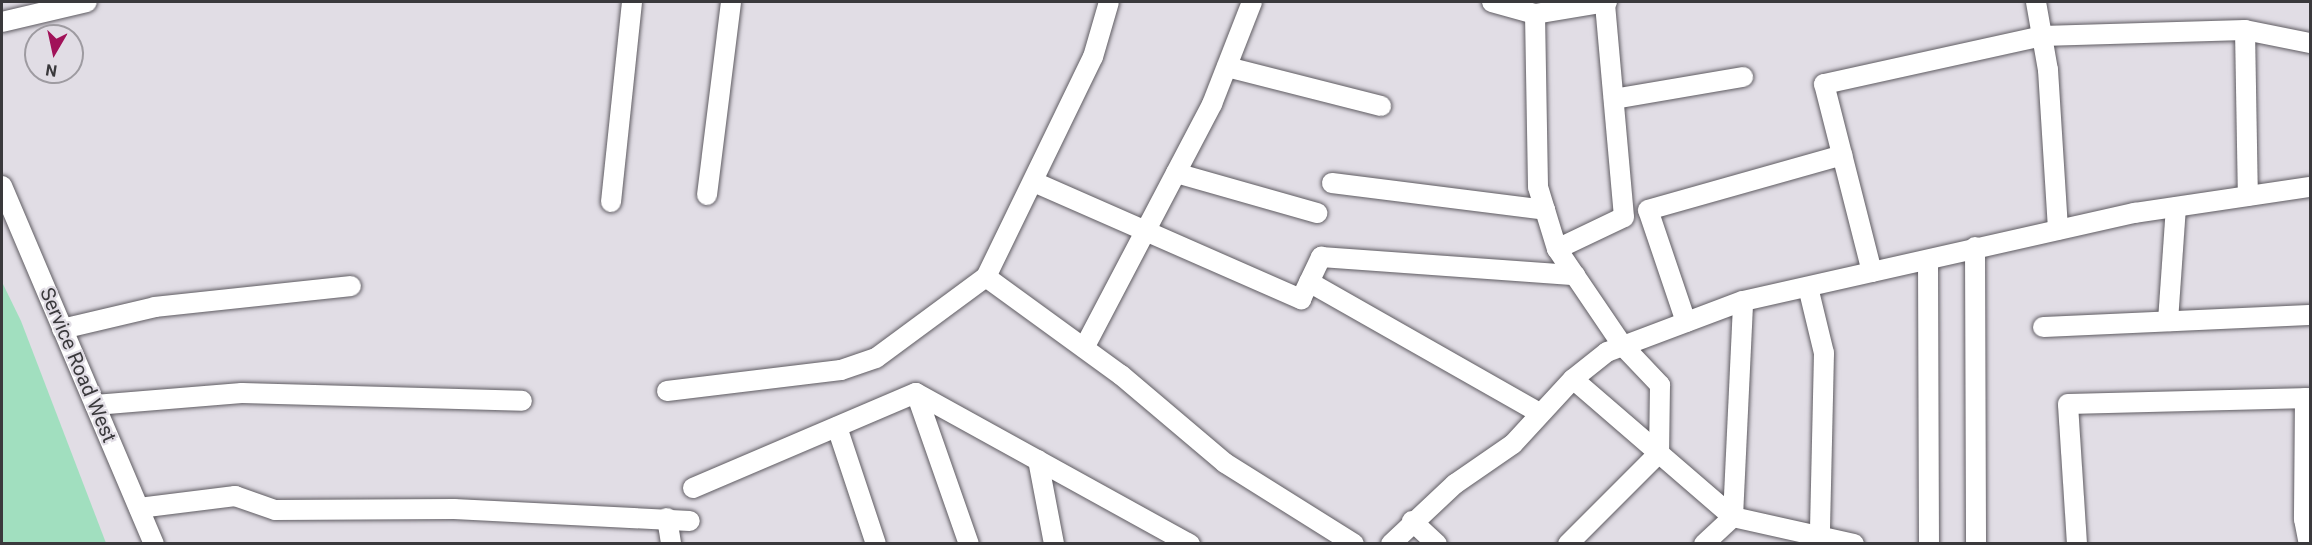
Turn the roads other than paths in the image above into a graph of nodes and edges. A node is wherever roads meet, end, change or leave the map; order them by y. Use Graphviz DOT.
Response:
graph roads {
  1 [pos="87,2"];
  2 [pos="632,2"];
  3 [pos="731,2"];
  4 [pos="1109,2"];
  5 [pos="1252,2"];
  6 [pos="1492,2"];
  7 [pos="1606,2"];
  8 [pos="2036,2"];
  9 [pos="1535,14"];
  10 [pos="2,22"];
  11 [pos="2245,30"];
  12 [pos="2042,36"];
  13 [pos="2310,43"];
  14 [pos="1227,67"];
  15 [pos="1743,77"];
  16 [pos="1614,99"];
  17 [pos="1381,106"];
  18 [pos="1842,155"];
  19 [pos="1176,173"];
  20 [pos="1034,182"];
  21 [pos="1332,183"];
  22 [pos="2,186"];
  23 [pos="2310,187"];
  24 [pos="707,195"];
  25 [pos="2248,196"];
  26 [pos="611,202"];
  27 [pos="2176,207"];
  28 [pos="1545,210"];
  29 [pos="1317,213"];
  30 [pos="1146,230"];
  31 [pos="2058,230"];
  32 [pos="1975,247"];
  33 [pos="1557,249"];
  34 [pos="1928,260"];
  35 [pos="1872,272"];
  36 [pos="1575,275"];
  37 [pos="986,277"];
  38 [pos="1309,282"];
  39 [pos="351,286"];
  40 [pos="1808,286"];
  41 [pos="1743,301"];
  42 [pos="2310,315"];
  43 [pos="2168,321"];
  44 [pos="1686,322"];
  45 [pos="2043,327"];
  46 [pos="63,329"];
  47 [pos="1623,346"];
  48 [pos="1084,348"];
  49 [pos="1573,379"];
  50 [pos="667,391"];
  51 [pos="916,393"];
  52 [pos="2308,398"];
  53 [pos="522,401"];
  54 [pos="95,405"];
  55 [pos="1540,413"];
  56 [pos="837,427"];
  57 [pos="1659,453"];
  58 [pos="1038,460"];
  59 [pos="693,488"];
  60 [pos="139,508"];
  61 [pos="1733,517"];
  62 [pos="667,518"];
  63 [pos="690,521"];
  64 [pos="1412,521"];
  65 [pos="1820,535"];
  66 [pos="154,543"];
  67 [pos="671,543"];
  68 [pos="876,543"];
  69 [pos="969,543"];
  70 [pos="1054,543"];
  71 [pos="1190,543"];
  72 [pos="1354,543"];
  73 [pos="1391,543"];
  74 [pos="1437,543"];
  75 [pos="1568,543"];
  76 [pos="1704,543"];
  77 [pos="1854,543"];
  78 [pos="1929,543"];
  79 [pos="1976,543"];
  80 [pos="2076,543"];
  81 [pos="2309,543"];
  1 -- 10 [label="street"];
  2 -- 26 [label="street"];
  3 -- 24 [label="street"];
  4 -- 20 [label="street"];
  5 -- 14 [label="street"];
  6 -- 9 [label="street"];
  7 -- 9 [label="street"];
  7 -- 16 [label="street"];
  8 -- 12 [label="street"];
  9 -- 28 [label="street"];
  11 -- 12 [label="street"];
  11 -- 13 [label="street"];
  11 -- 25 [label="street"];
  12 -- 18 [label="street"];
  12 -- 31 [label="street"];
  14 -- 17 [label="street"];
  14 -- 19 [label="street"];
  15 -- 16 [label="street"];
  16 -- 33 [label="street"];
  18 -- 35 [label="street"];
  18 -- 44 [label="street"];
  19 -- 29 [label="street"];
  19 -- 30 [label="street"];
  20 -- 30 [label="street"];
  20 -- 37 [label="street"];
  21 -- 28 [label="street"];
  22 -- 46 [label="street, Service Road West"];
  23 -- 25 [label="street"];
  25 -- 27 [label="street"];
  27 -- 31 [label="street"];
  27 -- 43 [label="street"];
  28 -- 33 [label="street"];
  30 -- 38 [label="street"];
  30 -- 48 [label="street"];
  31 -- 32 [label="street"];
  32 -- 34 [label="street"];
  32 -- 79 [label="street"];
  33 -- 36 [label="street"];
  34 -- 35 [label="street"];
  34 -- 78 [label="street"];
  35 -- 40 [label="street"];
  36 -- 38 [label="street"];
  36 -- 47 [label="street"];
  37 -- 48 [label="street"];
  37 -- 50 [label="street"];
  38 -- 55 [label="street"];
  39 -- 46 [label="street"];
  40 -- 41 [label="street"];
  40 -- 65 [label="street"];
  41 -- 44 [label="street"];
  41 -- 61 [label="street"];
  42 -- 43 [label="street"];
  43 -- 45 [label="street"];
  44 -- 47 [label="street"];
  46 -- 54 [label="street, Service Road West"];
  47 -- 49 [label="street"];
  47 -- 57 [label="street"];
  48 -- 72 [label="street"];
  49 -- 55 [label="street"];
  49 -- 57 [label="street"];
  51 -- 56 [label="street"];
  51 -- 58 [label="street"];
  51 -- 69 [label="street"];
  52 -- 80 [label="street"];
  52 -- 81 [label="street"];
  53 -- 54 [label="street"];
  54 -- 60 [label="street, Service Road West"];
  55 -- 64 [label="street"];
  56 -- 59 [label="street"];
  56 -- 68 [label="street"];
  57 -- 61 [label="street"];
  57 -- 75 [label="street"];
  58 -- 70 [label="street"];
  58 -- 71 [label="street"];
  60 -- 62 [label="street"];
  60 -- 66 [label="street, Service Road West"];
  61 -- 65 [label="street"];
  61 -- 76 [label="street"];
  62 -- 63 [label="street"];
  62 -- 67 [label="street"];
  64 -- 73 [label="street"];
  64 -- 74 [label="street"];
  65 -- 77 [label="street"];
}
